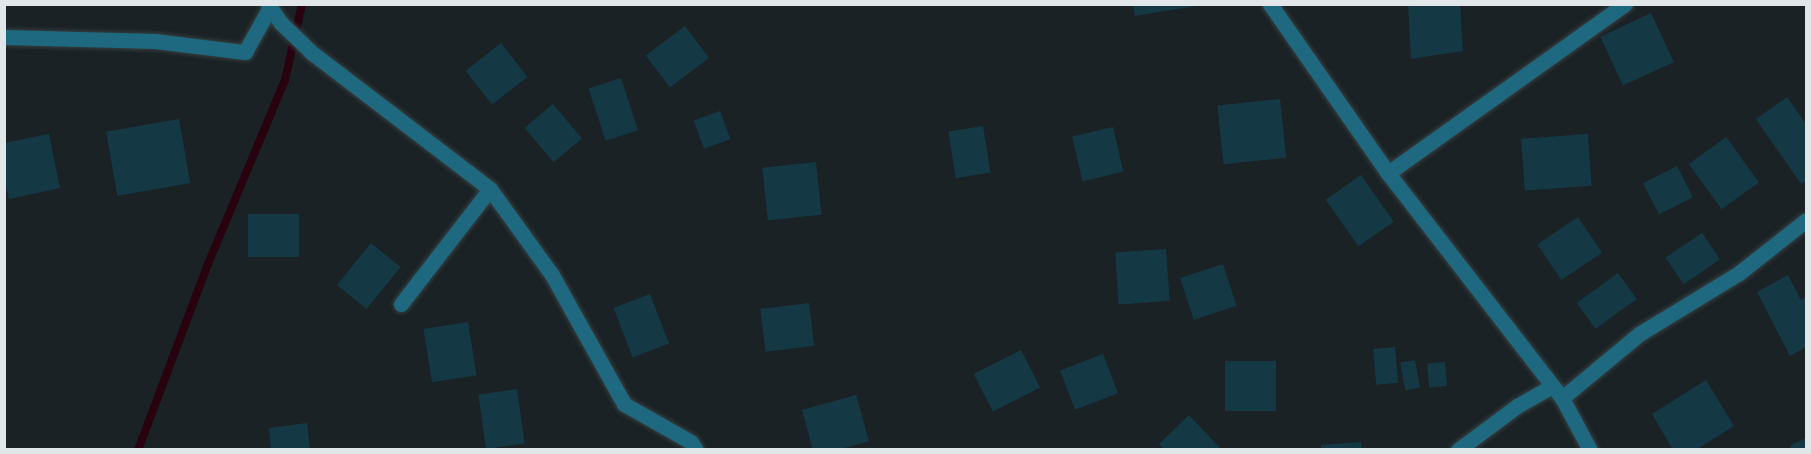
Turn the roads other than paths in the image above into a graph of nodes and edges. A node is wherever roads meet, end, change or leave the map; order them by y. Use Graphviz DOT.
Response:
graph roads {
  1 [pos="1270,4"];
  2 [pos="1625,4"];
  3 [pos="269,6"];
  4 [pos="4,37"];
  5 [pos="1388,173"];
  6 [pos="490,189"];
  7 [pos="1806,220"];
  8 [pos="401,304"];
  9 [pos="1552,386"];
  10 [pos="1562,398"];
  11 [pos="696,450"];
  12 [pos="1458,450"];
  13 [pos="1590,450"];
  1 -- 5 [label="street"];
  2 -- 5 [label="street"];
  3 -- 4 [label="street"];
  3 -- 6 [label="street"];
  5 -- 9 [label="street"];
  6 -- 8 [label="street"];
  6 -- 11 [label="street"];
  7 -- 10 [label="street"];
  9 -- 10 [label="street"];
  9 -- 12 [label="street"];
  10 -- 13 [label="street"];
}
